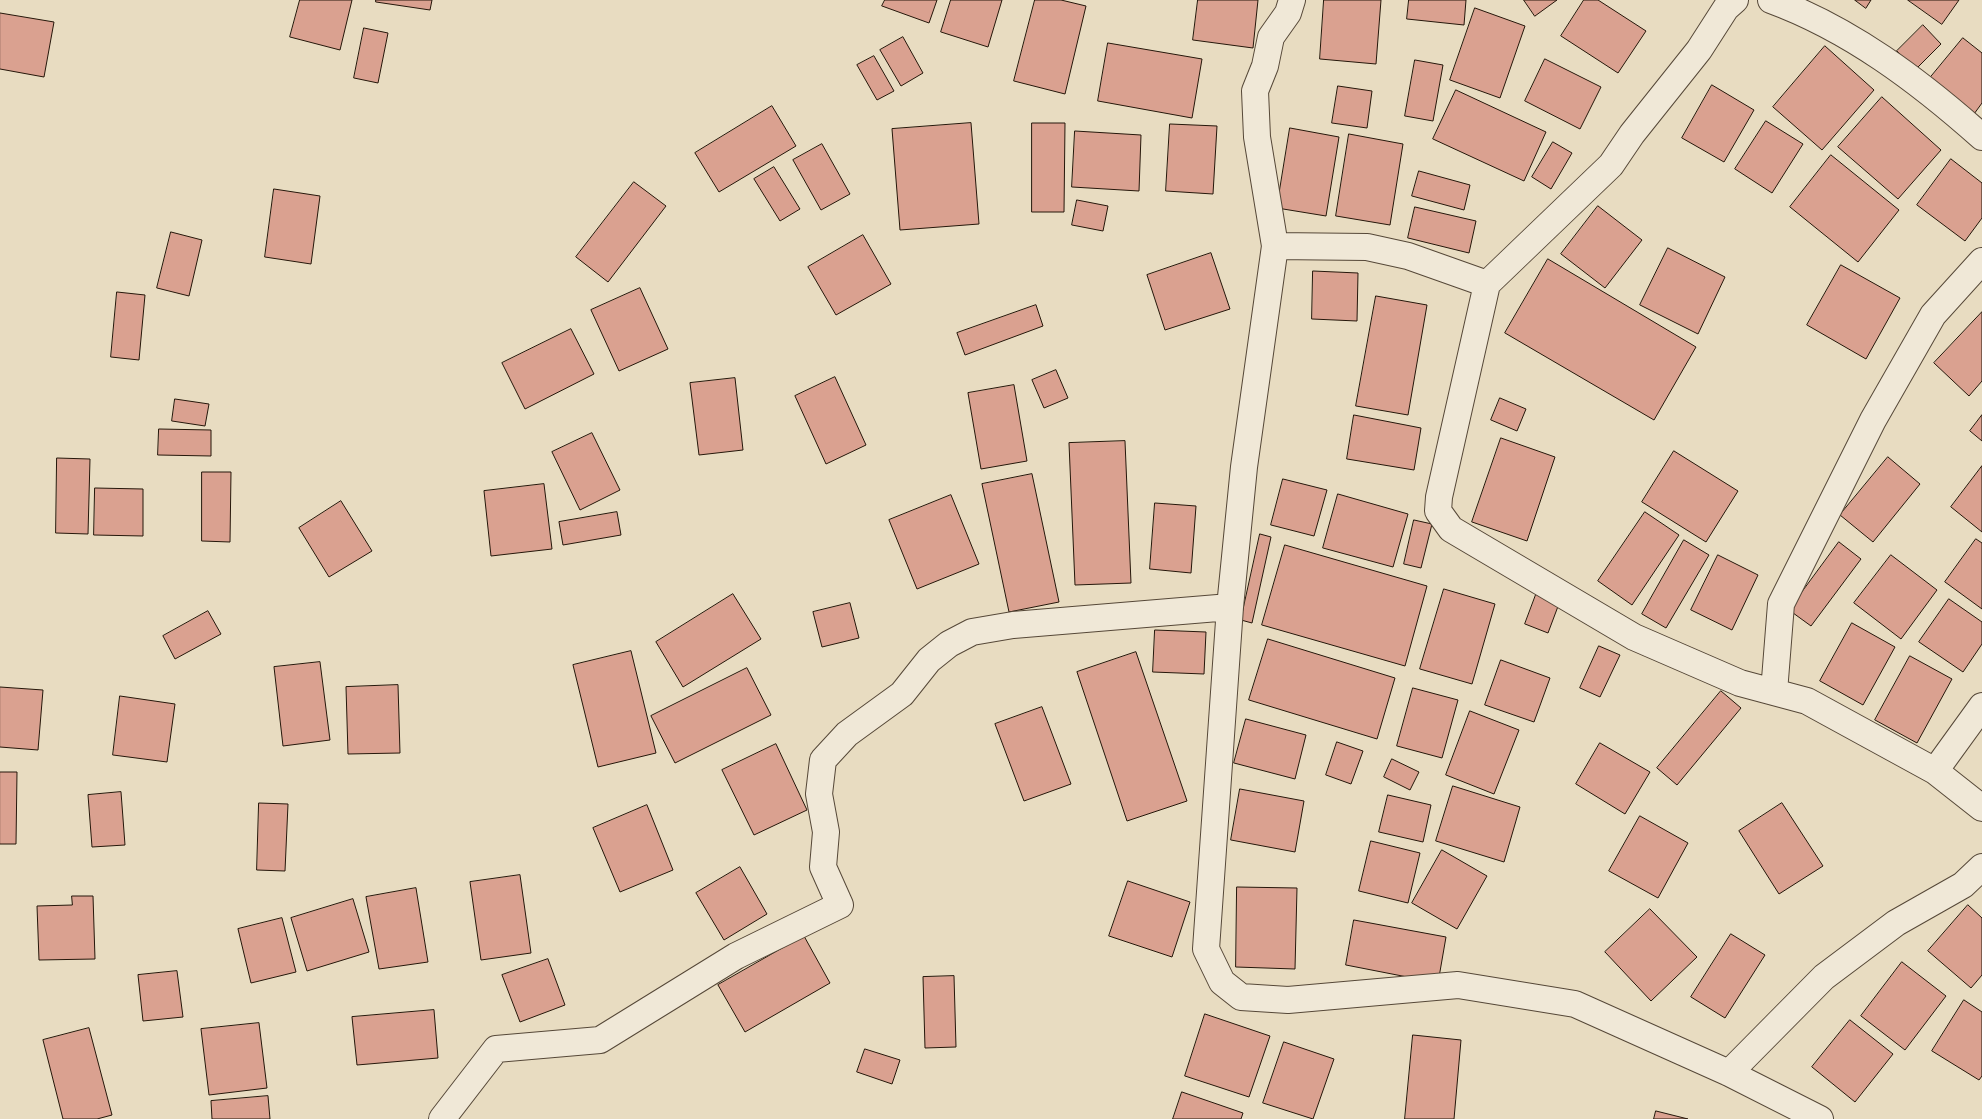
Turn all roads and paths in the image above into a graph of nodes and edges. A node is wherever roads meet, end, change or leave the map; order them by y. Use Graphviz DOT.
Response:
graph roads {
  1 [pos="1292,0"];
  2 [pos="1734,0"];
  3 [pos="1771,0"];
  4 [pos="1982,137"];
  5 [pos="1275,246"];
  6 [pos="1982,261"];
  7 [pos="1487,284"];
  8 [pos="1230,607"];
  9 [pos="1774,692"];
  10 [pos="1982,706"];
  11 [pos="1935,771"];
  12 [pos="1982,808"];
  13 [pos="1982,867"];
  14 [pos="1729,1073"];
  15 [pos="442,1119"];
  16 [pos="1820,1119"];
  1 -- 5 [label="street"];
  2 -- 7 [label="street"];
  3 -- 4 [label="street"];
  5 -- 7 [label="street"];
  5 -- 8 [label="street"];
  6 -- 9 [label="street"];
  7 -- 9 [label="street"];
  8 -- 14 [label="street"];
  8 -- 15 [label="street"];
  9 -- 11 [label="street"];
  10 -- 11 [label="street"];
  11 -- 12 [label="street"];
  13 -- 14 [label="street"];
  14 -- 16 [label="street"];
}
